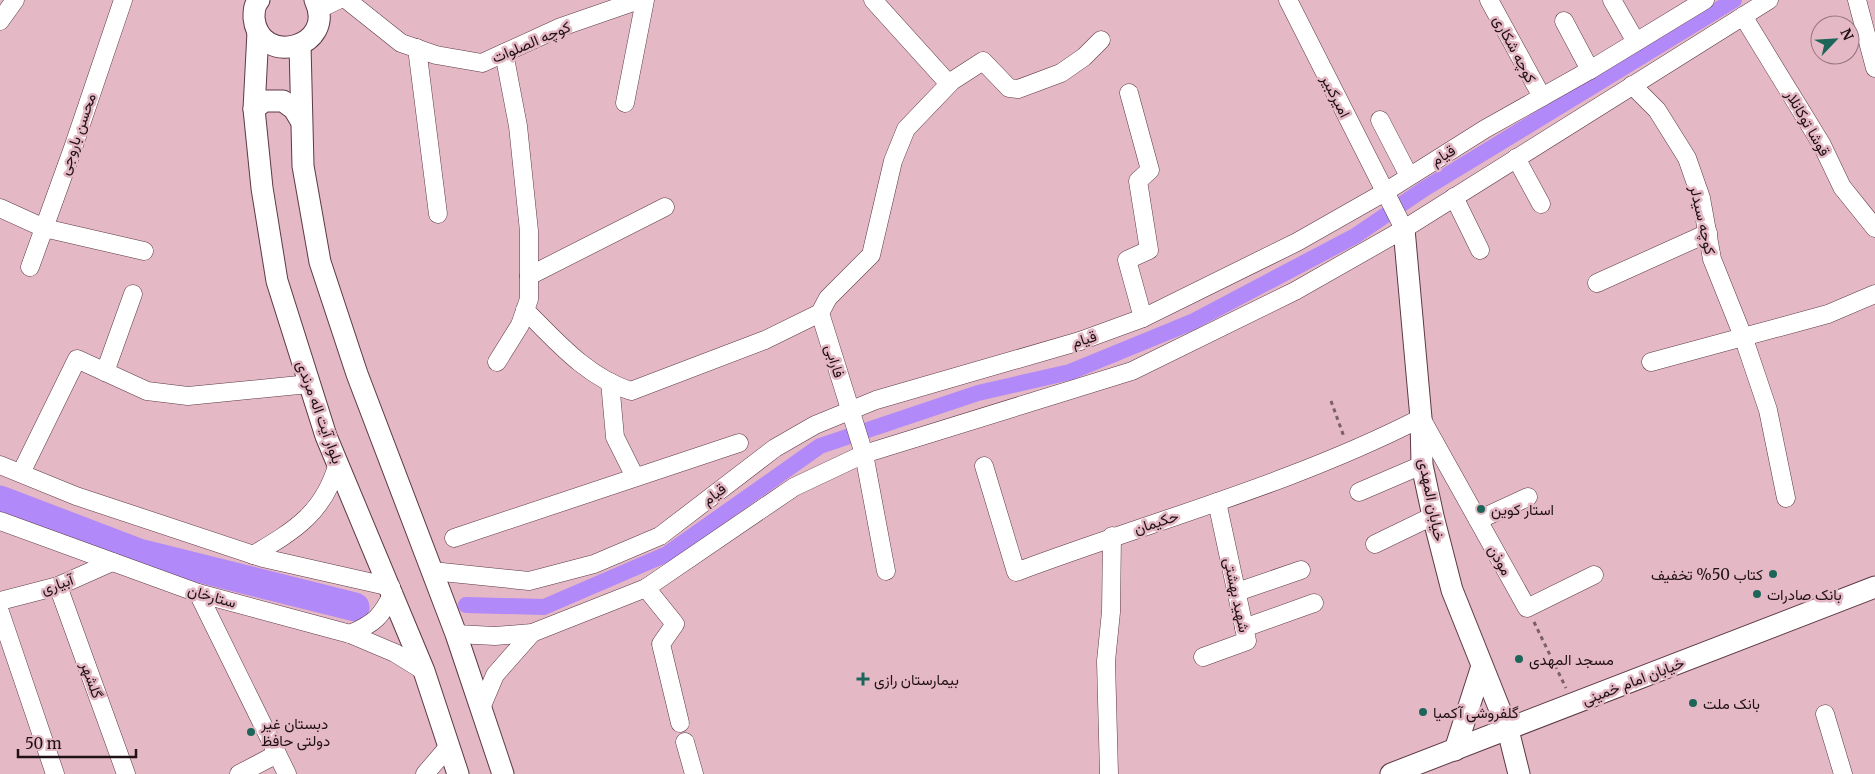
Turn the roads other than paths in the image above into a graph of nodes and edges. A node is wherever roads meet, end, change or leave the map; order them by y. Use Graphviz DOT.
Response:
graph roads {
  1 [pos="15,0"];
  2 [pos="123,0"];
  3 [pos="258,0"];
  4 [pos="338,0"];
  5 [pos="348,0"];
  6 [pos="639,0"];
  7 [pos="645,0"];
  8 [pos="873,0"];
  9 [pos="1288,0"];
  10 [pos="1489,0"];
  11 [pos="1612,0"];
  12 [pos="1705,0"];
  13 [pos="1769,0"];
  14 [pos="1857,0"];
  15 [pos="317,5"];
  16 [pos="1684,5"];
  17 [pos="1743,16"];
  18 [pos="0,20"];
  19 [pos="1564,21"];
  20 [pos="258,32"];
  21 [pos="1101,40"];
  22 [pos="1636,42"];
  23 [pos="300,45"];
  24 [pos="417,48"];
  25 [pos="504,53"];
  26 [pos="1875,68"];
  27 [pos="1590,70"];
  28 [pos="949,84"];
  29 [pos="1632,85"];
  30 [pos="1129,94"];
  31 [pos="1542,97"];
  32 [pos="625,103"];
  33 [pos="254,109"];
  34 [pos="300,119"];
  35 [pos="1380,120"];
  36 [pos="1516,158"];
  37 [pos="1409,176"];
  38 [pos="1385,192"];
  39 [pos="1454,197"];
  40 [pos="1541,204"];
  41 [pos="664,207"];
  42 [pos="0,208"];
  43 [pos="438,214"];
  44 [pos="44,228"];
  45 [pos="1875,228"];
  46 [pos="1404,229"];
  47 [pos="1708,233"];
  48 [pos="1480,250"];
  49 [pos="144,252"];
  50 [pos="30,267"];
  51 [pos="529,276"];
  52 [pos="1597,283"];
  53 [pos="133,294"];
  54 [pos="1875,294"];
  55 [pos="525,310"];
  56 [pos="820,313"];
  57 [pos="1143,318"];
  58 [pos="1744,339"];
  59 [pos="497,362"];
  60 [pos="1651,362"];
  61 [pos="105,372"];
  62 [pos="610,382"];
  63 [pos="309,384"];
  64 [pos="850,409"];
  65 [pos="1421,418"];
  66 [pos="739,443"];
  67 [pos="864,454"];
  68 [pos="338,463"];
  69 [pos="0,465"];
  70 [pos="1422,465"];
  71 [pos="984,466"];
  72 [pos="21,474"];
  73 [pos="635,477"];
  74 [pos="1359,492"];
  75 [pos="1528,498"];
  76 [pos="1786,498"];
  77 [pos="1218,502"];
  78 [pos="1433,516"];
  79 [pos="1478,520"];
  80 [pos="0,521"];
  81 [pos="1112,536"];
  82 [pos="454,538"];
  83 [pos="1375,544"];
  84 [pos="253,555"];
  85 [pos="112,562"];
  86 [pos="1300,570"];
  87 [pos="886,571"];
  88 [pos="432,572"];
  89 [pos="1594,575"];
  90 [pos="58,586"];
  91 [pos="646,588"];
  92 [pos="1875,588"];
  93 [pos="392,590"];
  94 [pos="1236,592"];
  95 [pos="198,594"];
  96 [pos="0,601"];
  97 [pos="1314,603"];
  98 [pos="0,612"];
  99 [pos="1244,628"];
  100 [pos="532,633"];
  101 [pos="350,634"];
  102 [pos="456,634"];
  103 [pos="1203,657"];
  104 [pos="1482,666"];
  105 [pos="424,671"];
  106 [pos="481,708"];
  107 [pos="1825,714"];
  108 [pos="680,723"];
  109 [pos="1508,730"];
  110 [pos="685,742"];
  111 [pos="449,746"];
  112 [pos="1455,750"];
  113 [pos="277,754"];
  114 [pos="55,774"];
  115 [pos="126,774"];
  116 [pos="239,774"];
  117 [pos="287,774"];
  118 [pos="424,774"];
  119 [pos="458,774"];
  120 [pos="503,774"];
  121 [pos="694,774"];
  122 [pos="1109,774"];
  123 [pos="1392,774"];
  124 [pos="1519,774"];
  125 [pos="1843,774"];
  1 -- 18 [label="street"];
  2 -- 44 [label="street, محسن باروجی"];
  3 -- 20 [label="main road, بلوار آیت اله مرندی"];
  4 -- 15 [label="street"];
  5 -- 24 [label="street, کوچه الصلوات"];
  6 -- 25 [label="street, کوچه الصلوات"];
  7 -- 32 [label="street"];
  8 -- 28 [label="street"];
  9 -- 38 [label="street, امیرکبیر"];
  10 -- 31 [label="street, کوچه شکاری"];
  11 -- 22 [label="street"];
  12 -- 16 [label="street, قیام"];
  13 -- 17 [label="street"];
  14 -- 26 [label="street"];
  15 -- 23 [label="main road"];
  16 -- 22 [label="street, قیام"];
  17 -- 29 [label="street"];
  17 -- 45 [label="street, قوشا توکانلار"];
  19 -- 27 [label="street"];
  20 -- 23 [label="main road"];
  20 -- 33 [label="main road, بلوار آیت اله مرندی"];
  21 -- 28 [label="street"];
  22 -- 27 [label="street, قیام"];
  23 -- 34 [label="main road"];
  24 -- 25 [label="street, کوچه الصلوات"];
  24 -- 43 [label="street"];
  25 -- 51 [label="street"];
  27 -- 31 [label="street, قیام"];
  28 -- 56 [label="street"];
  29 -- 36 [label="street"];
  29 -- 47 [label="street, کوچه سیدلر"];
  30 -- 57 [label="street"];
  31 -- 37 [label="street, قیام"];
  33 -- 34 [label="main road"];
  33 -- 63 [label="main road, بلوار آیت اله مرندی"];
  34 -- 88 [label="main road"];
  35 -- 37 [label="street"];
  36 -- 39 [label="street"];
  36 -- 40 [label="street"];
  37 -- 38 [label="street, قیام"];
  38 -- 46 [label="street, امیرکبیر"];
  38 -- 57 [label="street, قیام"];
  39 -- 46 [label="street"];
  39 -- 48 [label="street"];
  41 -- 51 [label="street"];
  42 -- 44 [label="street"];
  44 -- 49 [label="street"];
  44 -- 50 [label="street, محسن باروجی"];
  46 -- 65 [label="main road, خیابان المهدی"];
  46 -- 67 [label="street"];
  47 -- 52 [label="street"];
  47 -- 58 [label="street, کوچه سیدلر"];
  51 -- 55 [label="street"];
  53 -- 61 [label="street"];
  54 -- 58 [label="street"];
  55 -- 59 [label="street"];
  55 -- 62 [label="street"];
  56 -- 62 [label="street"];
  56 -- 64 [label="street, فارابی"];
  57 -- 64 [label="street, قیام"];
  58 -- 60 [label="street"];
  58 -- 76 [label="street, کوچه سیدلر"];
  61 -- 63 [label="street"];
  61 -- 72 [label="street"];
  62 -- 73 [label="street"];
  63 -- 68 [label="main road, بلوار آیت اله مرندی"];
  64 -- 67 [label="street, فارابی"];
  64 -- 88 [label="street, قیام"];
  65 -- 70 [label="main road, خیابان المهدی"];
  65 -- 77 [label="street, حکیمان"];
  65 -- 79 [label="street, موذن"];
  66 -- 73 [label="street"];
  67 -- 87 [label="street, فارابی"];
  67 -- 91 [label="street"];
  68 -- 84 [label="street"];
  68 -- 93 [label="main road, بلوار آیت اله مرندی"];
  69 -- 72 [label="street"];
  70 -- 74 [label="street"];
  70 -- 78 [label="main road, خیابان المهدی"];
  71 -- 81 [label="street, حکیمان"];
  72 -- 84 [label="street"];
  73 -- 82 [label="street"];
  75 -- 79 [label="street"];
  77 -- 81 [label="street, حکیمان"];
  77 -- 94 [label="street, شهید بهشتی"];
  78 -- 83 [label="street"];
  78 -- 104 [label="main road, خیابان المهدی"];
  79 -- 89 [label="street, موذن"];
  80 -- 85 [label="street, ستارخان"];
  81 -- 122 [label="street"];
  84 -- 93 [label="street"];
  85 -- 90 [label="street, آبیاری"];
  85 -- 95 [label="street, ستارخان"];
  86 -- 94 [label="street"];
  88 -- 102 [label="main road"];
  90 -- 96 [label="street, آبیاری"];
  90 -- 115 [label="street, گلشهر"];
  91 -- 100 [label="street"];
  91 -- 108 [label="street"];
  92 -- 109 [label="main road, خیابان امام خمینی"];
  93 -- 101 [label="street"];
  93 -- 105 [label="main road, بلوار آیت اله مرندی"];
  94 -- 99 [label="street, شهید بهشتی"];
  95 -- 101 [label="street, ستارخان"];
  95 -- 113 [label="street"];
  97 -- 99 [label="street"];
  98 -- 114 [label="street"];
  99 -- 103 [label="street, شهید بهشتی"];
  100 -- 102 [label="street"];
  100 -- 106 [label="street"];
  101 -- 105 [label="street, ستارخان"];
  102 -- 106 [label="main road"];
  104 -- 109 [label="main road, خیابان المهدی"];
  104 -- 112 [label="main road"];
  105 -- 111 [label="main road, بلوار آیت اله مرندی"];
  106 -- 120 [label="main road"];
  107 -- 125 [label="street"];
  109 -- 112 [label="main road, خیابان امام خمینی"];
  109 -- 124 [label="main road, خیابان المهدی"];
  110 -- 121 [label="street"];
  111 -- 118 [label="street"];
  111 -- 119 [label="main road, بلوار آیت اله مرندی"];
  112 -- 123 [label="main road, خیابان امام خمینی"];
  113 -- 116 [label="street"];
  113 -- 117 [label="street"];
}
